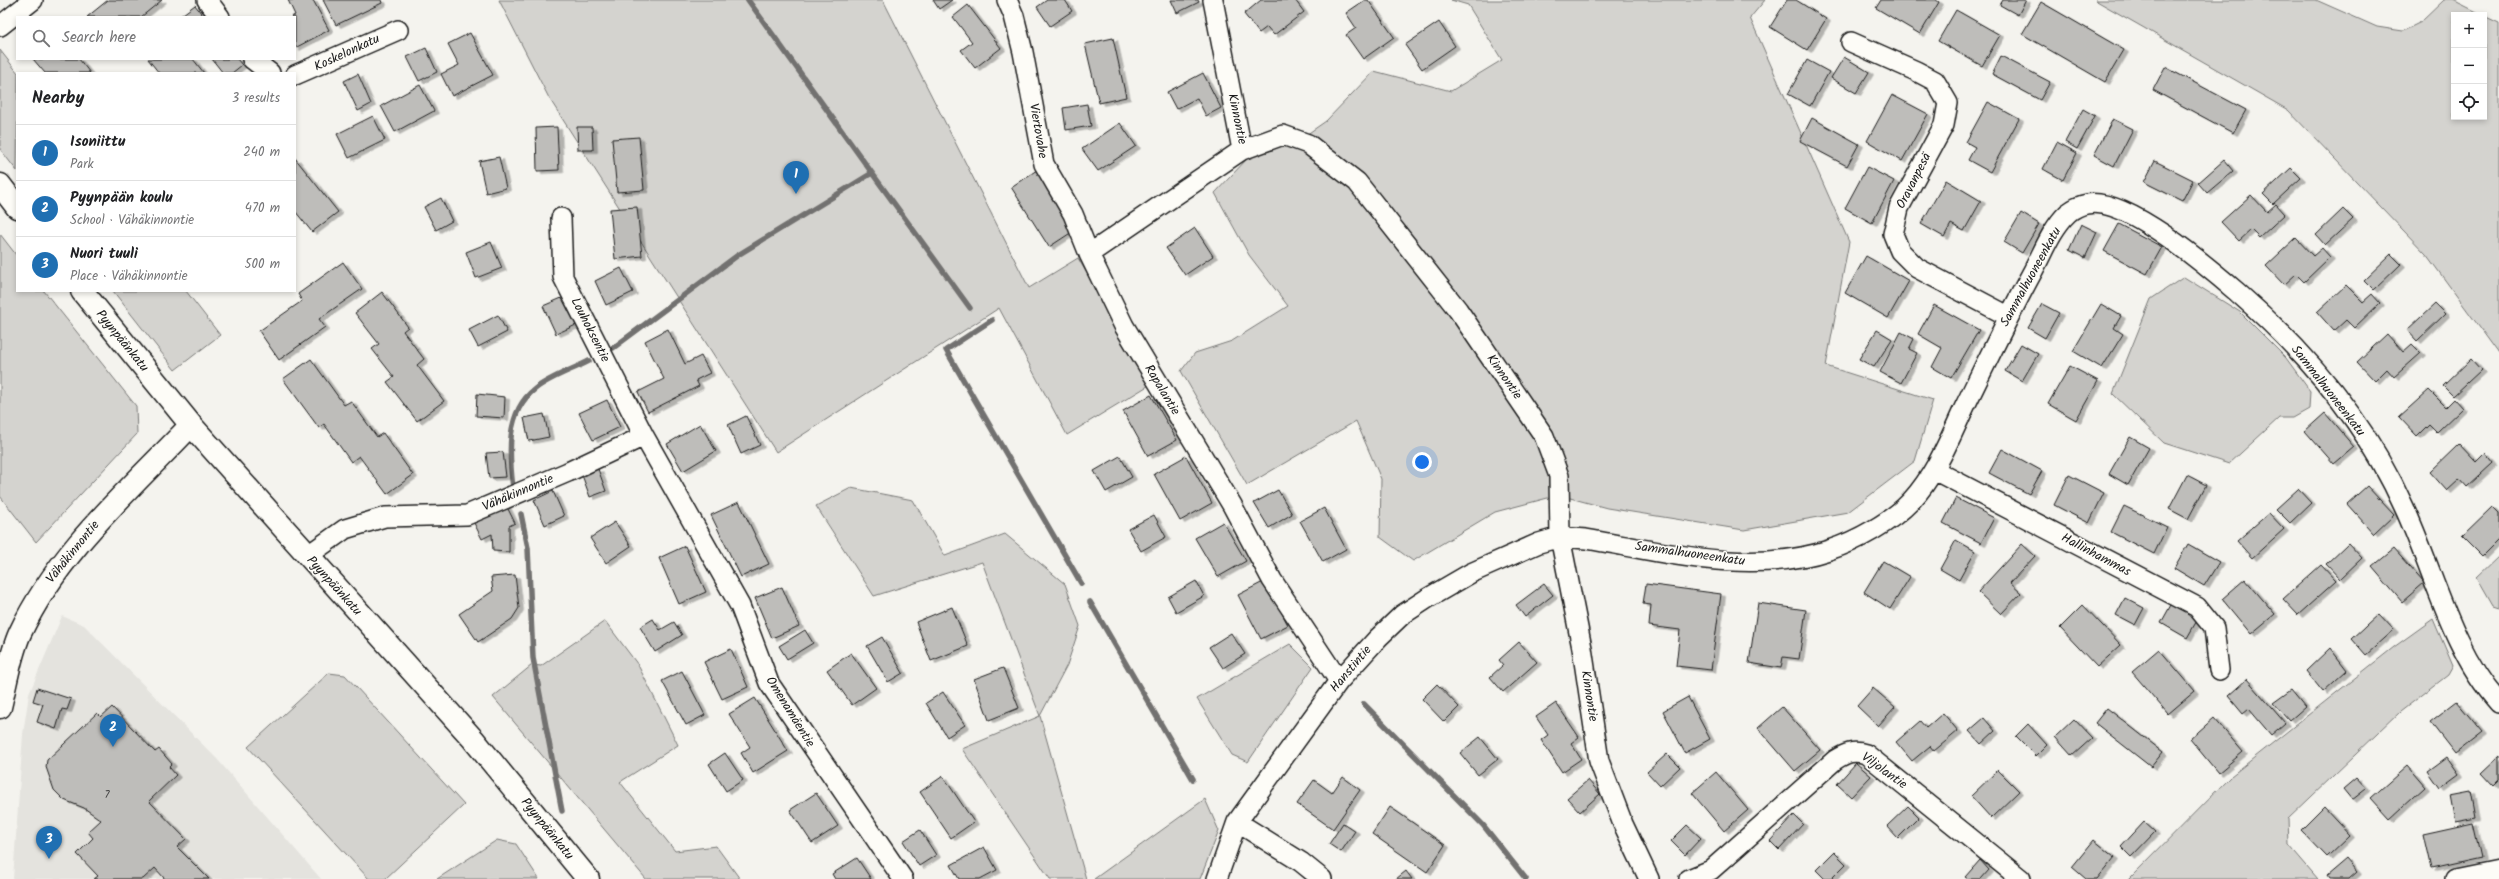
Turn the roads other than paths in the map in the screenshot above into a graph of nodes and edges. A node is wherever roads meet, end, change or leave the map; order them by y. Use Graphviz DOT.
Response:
graph roads {
  1 [pos="33,0"];
  2 [pos="207,0"];
  3 [pos="1007,0"];
  4 [pos="1213,0"];
  5 [pos="219,16"];
  6 [pos="0,26"];
  7 [pos="398,30"];
  8 [pos="1851,42"];
  9 [pos="253,60"];
  10 [pos="269,72"];
  11 [pos="296,75"];
  12 [pos="1242,150"];
  13 [pos="0,185"];
  14 [pos="16,206"];
  15 [pos="562,218"];
  16 [pos="1089,254"];
  17 [pos="83,292"];
  18 [pos="2008,316"];
  19 [pos="191,426"];
  20 [pos="644,436"];
  21 [pos="1934,470"];
  22 [pos="1560,537"];
  23 [pos="307,556"];
  24 [pos="2220,670"];
  25 [pos="1338,682"];
  26 [pos="2499,703"];
  27 [pos="0,707"];
  28 [pos="1238,822"];
  29 [pos="2499,870"];
  30 [pos="1717,875"];
  31 [pos="588,879"];
  32 [pos="903,879"];
  33 [pos="1217,879"];
  34 [pos="1322,879"];
  35 [pos="1649,879"];
  36 [pos="1689,879"];
  37 [pos="2021,879"];
  38 [pos="2455,879"];
  1 -- 6 [label="street"];
  2 -- 5 [label="street"];
  3 -- 16 [label="street, Viertovahe"];
  4 -- 12 [label="street, Kinnontie"];
  7 -- 11 [label="street, Koskelonkatu"];
  8 -- 18 [label="street, Oravanpesä"];
  9 -- 10 [label="street"];
  12 -- 16 [label="street"];
  12 -- 22 [label="street, Kinnontie"];
  13 -- 14 [label="main road"];
  15 -- 20 [label="street, Louhoksentie"];
  16 -- 25 [label="street, Rapalantie"];
  17 -- 19 [label="main road, Pyynpäänkatu"];
  18 -- 21 [label="street, Sammalhuoneenkatu"];
  18 -- 26 [label="street, Sammalhuoneenkatu"];
  19 -- 23 [label="main road, Pyynpäänkatu"];
  19 -- 27 [label="main road, Vähäkinnontie"];
  20 -- 23 [label="street, Vähäkinnontie"];
  20 -- 32 [label="street, Omenamäentie"];
  21 -- 22 [label="street, Sammalhuoneenkatu"];
  21 -- 24 [label="street, Hallinhammas"];
  22 -- 25 [label="street, Hanstintie"];
  22 -- 35 [label="street, Kinnontie"];
  23 -- 31 [label="main road, Pyynpäänkatu"];
  25 -- 28 [label="street, Hanstintie"];
  28 -- 33 [label="street, Hanstintie"];
  28 -- 34 [label="street"];
  29 -- 38 [label="street"];
  30 -- 36 [label="street, Viljolantie"];
  30 -- 37 [label="street, Viljolantie"];
}
